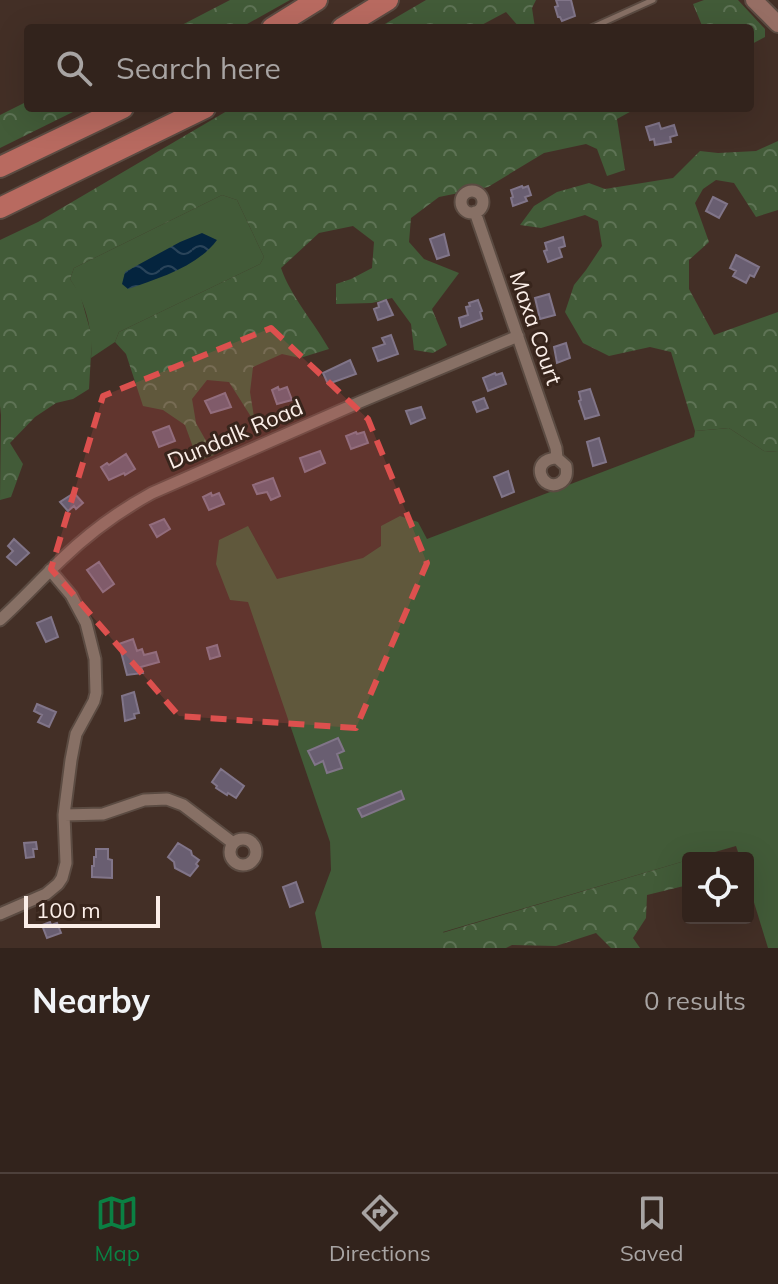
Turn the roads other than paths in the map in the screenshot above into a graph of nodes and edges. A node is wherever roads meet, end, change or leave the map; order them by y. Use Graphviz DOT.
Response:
graph roads {
  1 [pos="317,0"];
  2 [pos="388,0"];
  3 [pos="653,0"];
  4 [pos="754,0"];
  5 [pos="278,24"];
  6 [pos="349,24"];
  7 [pos="600,24"];
  8 [pos="778,24"];
  9 [pos="115,112"];
  10 [pos="197,112"];
  11 [pos="0,167"];
  12 [pos="0,208"];
  13 [pos="475,212"];
  14 [pos="518,336"];
  15 [pos="557,458"];
  16 [pos="50,570"];
  17 [pos="0,620"];
  18 [pos="64,815"];
  19 [pos="233,843"];
  20 [pos="0,914"];
  1 -- 5 [label="highway"];
  2 -- 6 [label="highway"];
  3 -- 7 [label="lane"];
  4 -- 8 [label="street"];
  9 -- 11 [label="highway"];
  10 -- 12 [label="highway"];
  13 -- 14 [label="street, Maxa Court"];
  14 -- 15 [label="street, Maxa Court"];
  14 -- 16 [label="street, Dundalk Road"];
  16 -- 17 [label="street, Dundalk Road"];
  16 -- 18 [label="street"];
  18 -- 19 [label="street"];
  18 -- 20 [label="street"];
}
